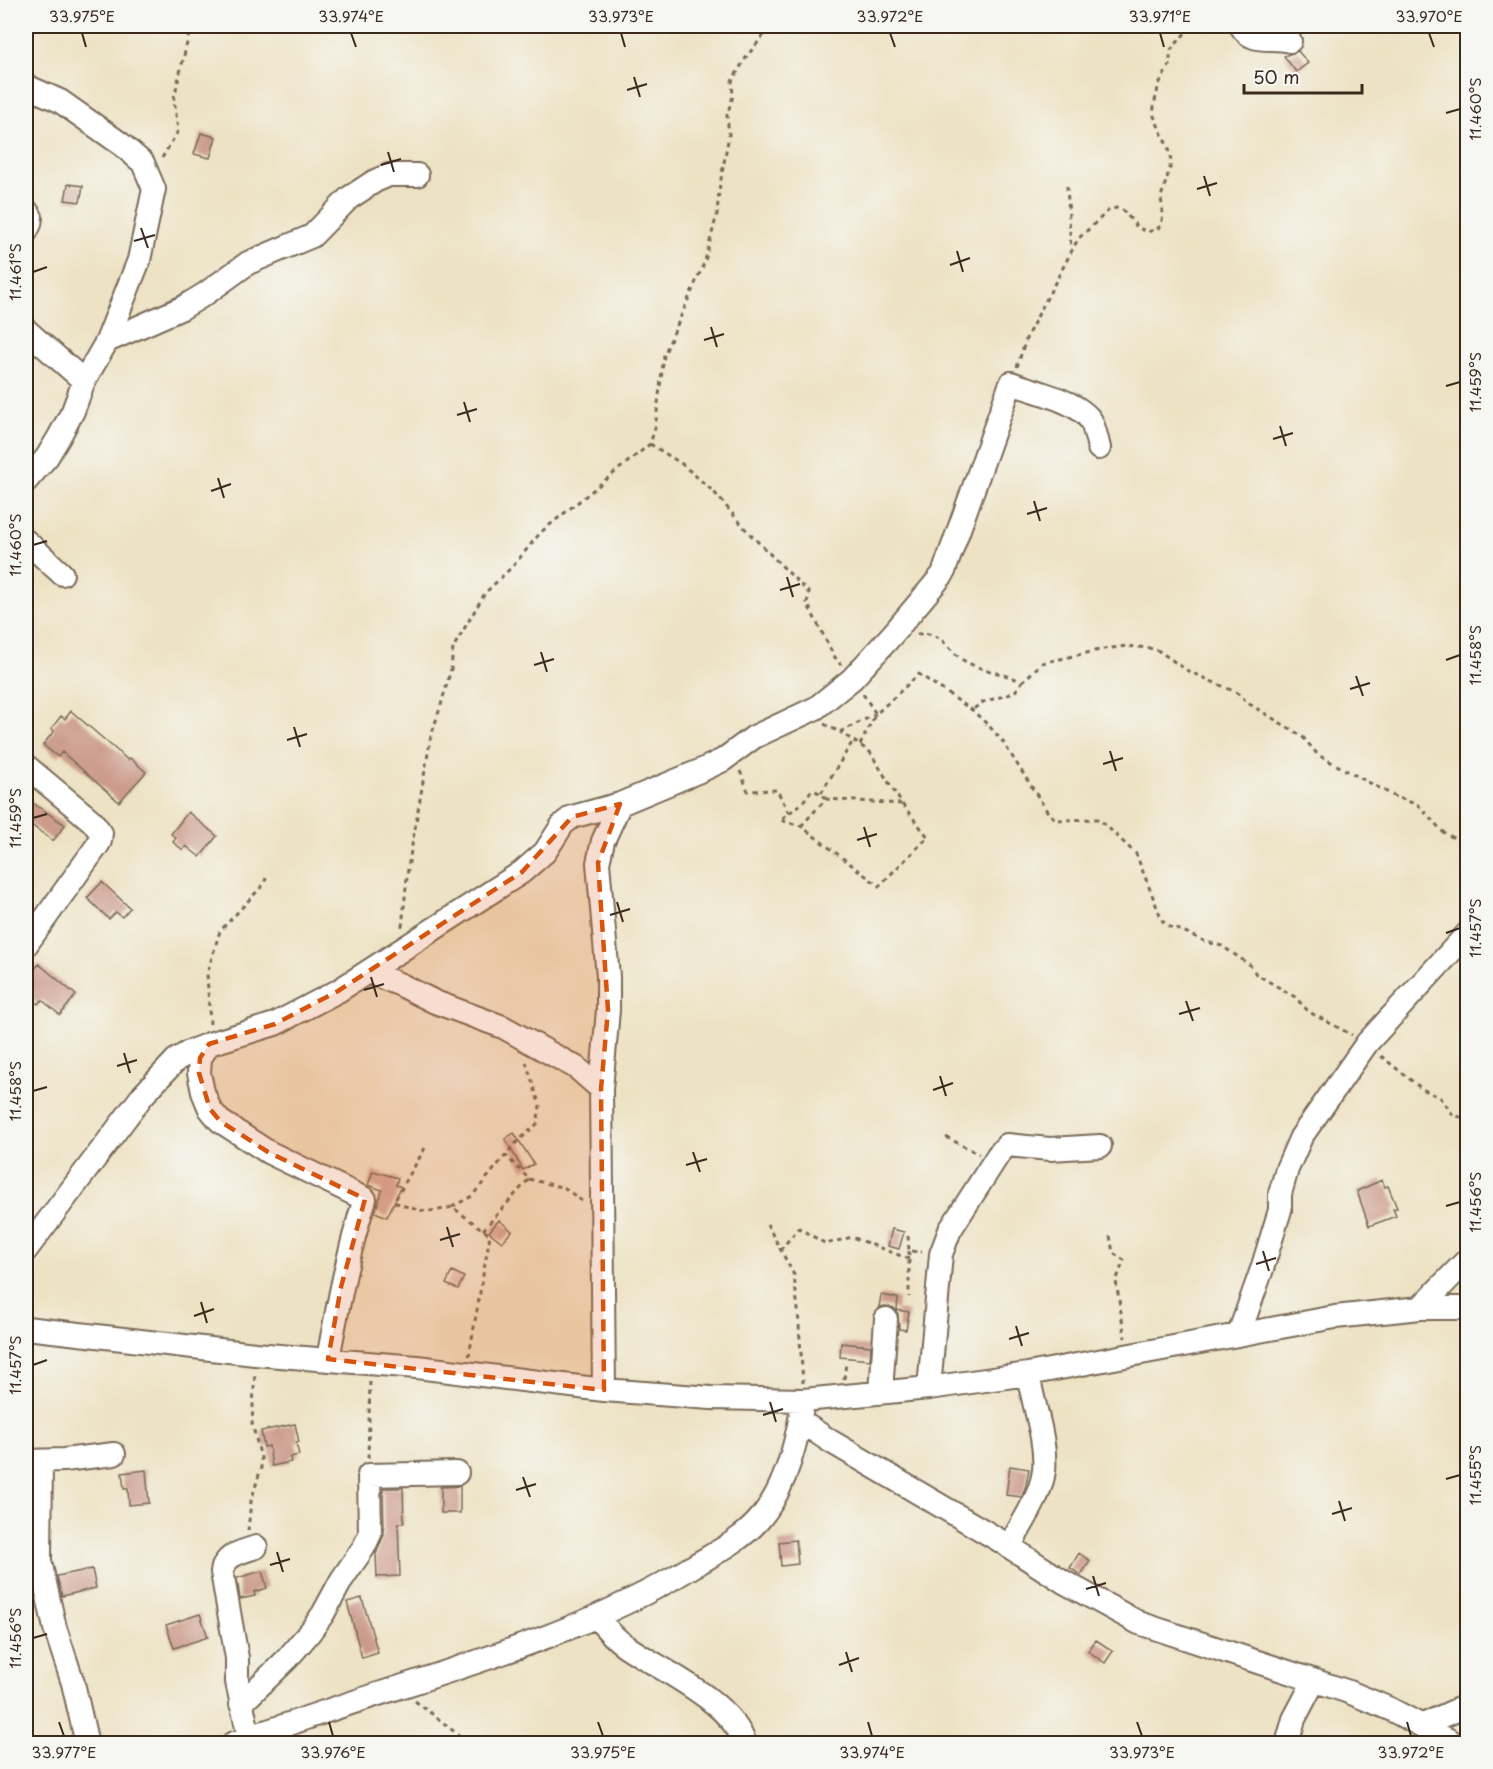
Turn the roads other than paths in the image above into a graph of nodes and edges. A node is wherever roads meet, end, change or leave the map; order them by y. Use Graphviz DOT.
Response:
graph roads {
  1 [pos="1240,26"];
  2 [pos="1290,42"];
  3 [pos="26,86"];
  4 [pos="417,175"];
  5 [pos="26,210"];
  6 [pos="26,232"];
  7 [pos="26,330"];
  8 [pos="107,341"];
  9 [pos="84,381"];
  10 [pos="1099,448"];
  11 [pos="26,481"];
  12 [pos="26,541"];
  13 [pos="62,574"];
  14 [pos="26,766"];
  15 [pos="620,804"];
  16 [pos="1467,933"];
  17 [pos="26,945"];
  18 [pos="369,972"];
  19 [pos="209,1044"];
  20 [pos="601,1089"];
  21 [pos="1100,1146"];
  22 [pos="26,1250"];
  23 [pos="1467,1259"];
  24 [pos="1420,1308"];
  25 [pos="1467,1308"];
  26 [pos="886,1319"];
  27 [pos="26,1328"];
  28 [pos="1239,1334"];
  29 [pos="328,1359"];
  30 [pos="1028,1374"];
  31 [pos="929,1388"];
  32 [pos="604,1390"];
  33 [pos="881,1392"];
  34 [pos="802,1410"];
  35 [pos="114,1454"];
  36 [pos="33,1461"];
  37 [pos="457,1473"];
  38 [pos="1009,1547"];
  39 [pos="251,1549"];
  40 [pos="36,1590"];
  41 [pos="597,1618"];
  42 [pos="1314,1681"];
  43 [pos="241,1704"];
  44 [pos="1467,1705"];
  45 [pos="1423,1725"];
  46 [pos="293,1733"];
  47 [pos="240,1740"];
  48 [pos="87,1743"];
  49 [pos="745,1743"];
  50 [pos="1287,1743"];
  51 [pos="1456,1743"];
  1 -- 2 [label="street"];
  3 -- 8 [label="street"];
  4 -- 8 [label="street"];
  5 -- 6 [label="street"];
  7 -- 9 [label="street"];
  8 -- 9 [label="street"];
  9 -- 11 [label="street"];
  10 -- 15 [label="street"];
  12 -- 13 [label="street"];
  14 -- 17 [label="street"];
  15 -- 18 [label="street"];
  15 -- 20 [label="street"];
  16 -- 28 [label="street"];
  18 -- 19 [label="street"];
  18 -- 20 [label="street"];
  19 -- 22 [label="street"];
  19 -- 29 [label="street"];
  20 -- 32 [label="street"];
  21 -- 31 [label="street"];
  23 -- 24 [label="street"];
  24 -- 25 [label="street"];
  24 -- 28 [label="street"];
  26 -- 33 [label="street"];
  27 -- 29 [label="street"];
  28 -- 30 [label="street"];
  29 -- 32 [label="street"];
  30 -- 31 [label="street"];
  30 -- 38 [label="street"];
  31 -- 33 [label="street"];
  32 -- 34 [label="street"];
  33 -- 34 [label="street"];
  34 -- 38 [label="street"];
  34 -- 41 [label="street"];
  35 -- 36 [label="street"];
  36 -- 40 [label="street"];
  37 -- 43 [label="street"];
  38 -- 42 [label="street"];
  39 -- 43 [label="street"];
  40 -- 48 [label="street"];
  41 -- 46 [label="street"];
  41 -- 49 [label="street"];
  42 -- 45 [label="street"];
  42 -- 50 [label="street"];
  43 -- 47 [label="street"];
  44 -- 45 [label="street"];
  45 -- 51 [label="street"];
  46 -- 47 [label="street"];
}
